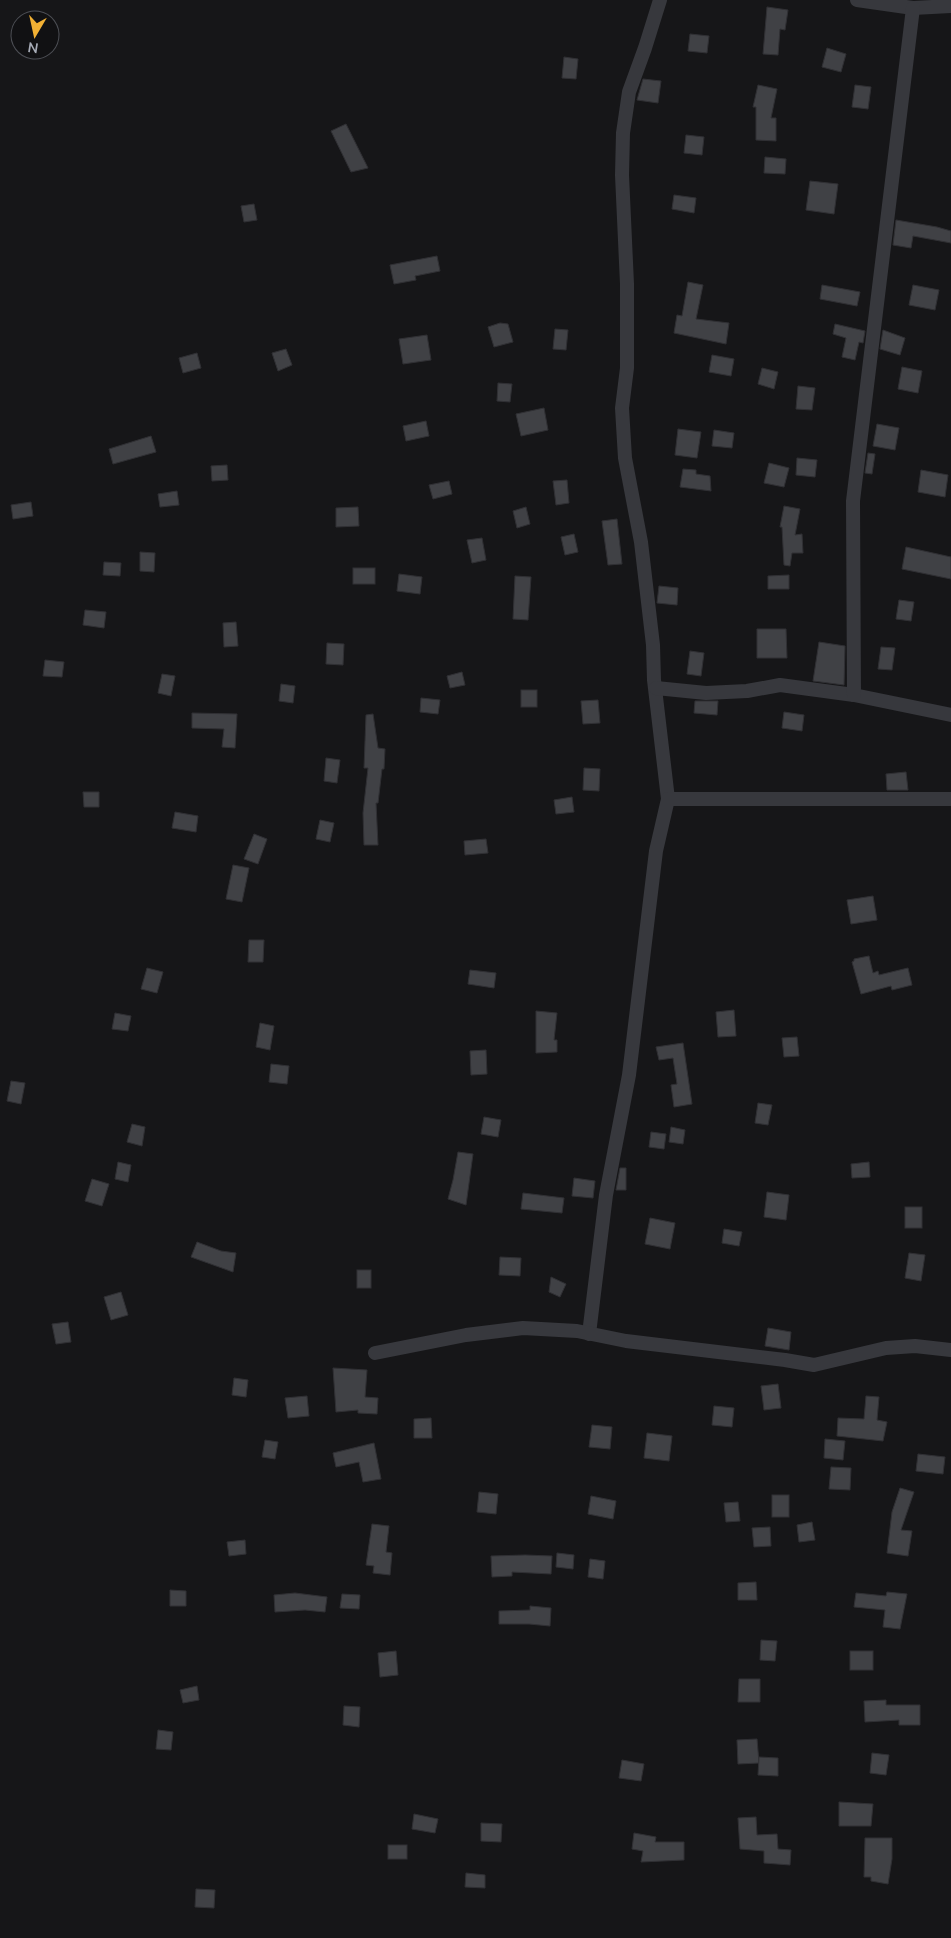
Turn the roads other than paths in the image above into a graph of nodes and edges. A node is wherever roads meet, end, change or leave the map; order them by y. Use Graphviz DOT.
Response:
graph roads {
  1 [pos="660,0"];
  2 [pos="857,0"];
  3 [pos="951,6"];
  4 [pos="913,8"];
  5 [pos="656,688"];
  6 [pos="854,695"];
  7 [pos="951,715"];
  8 [pos="668,799"];
  9 [pos="951,799"];
  10 [pos="589,1334"];
  11 [pos="951,1350"];
  12 [pos="375,1353"];
  1 -- 5 [label="street"];
  2 -- 4 [label="street"];
  3 -- 4 [label="street"];
  4 -- 6 [label="street"];
  5 -- 6 [label="street"];
  5 -- 8 [label="street"];
  6 -- 7 [label="street"];
  8 -- 9 [label="street"];
  8 -- 10 [label="street"];
  10 -- 11 [label="street"];
  10 -- 12 [label="street"];
}
